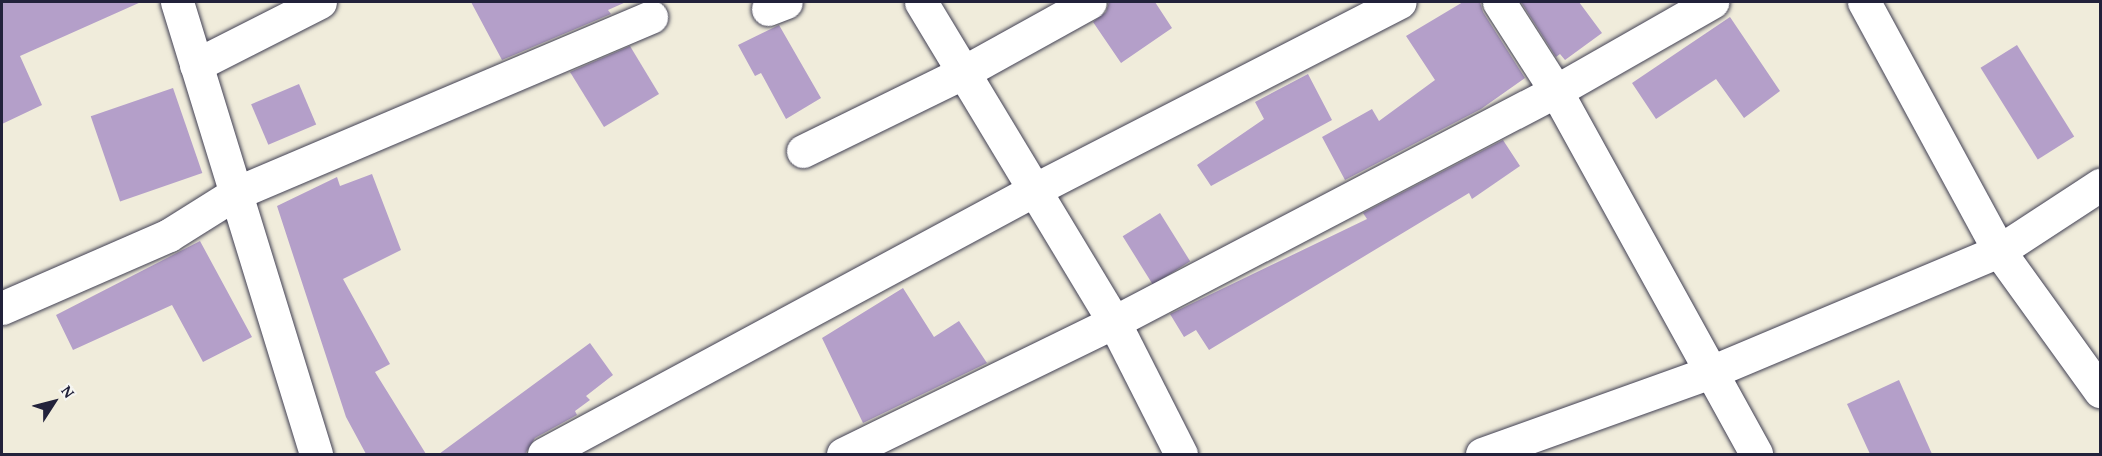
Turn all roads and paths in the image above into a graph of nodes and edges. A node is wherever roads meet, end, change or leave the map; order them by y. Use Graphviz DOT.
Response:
graph roads {
  1 [pos="177,2"];
  2 [pos="320,2"];
  3 [pos="921,2"];
  4 [pos="1090,2"];
  5 [pos="1400,2"];
  6 [pos="1499,2"];
  7 [pos="1712,2"];
  8 [pos="1864,2"];
  9 [pos="651,17"];
  10 [pos="196,65"];
  11 [pos="962,73"];
  12 [pos="1556,91"];
  13 [pos="803,151"];
  14 [pos="2100,184"];
  15 [pos="1034,190"];
  16 [pos="236,193"];
  17 [pos="1999,251"];
  18 [pos="2,308"];
  19 [pos="1114,322"];
  20 [pos="1711,372"];
  21 [pos="2100,390"];
  22 [pos="316,454"];
  23 [pos="544,454"];
  24 [pos="843,454"];
  25 [pos="1181,454"];
  26 [pos="1482,454"];
  27 [pos="1756,454"];
  1 -- 10 [label="street"];
  2 -- 10 [label="street"];
  3 -- 11 [label="street"];
  4 -- 11 [label="street"];
  5 -- 15 [label="street"];
  6 -- 12 [label="street"];
  7 -- 12 [label="street"];
  8 -- 17 [label="street"];
  9 -- 16 [label="street"];
  10 -- 16 [label="street"];
  11 -- 13 [label="street"];
  11 -- 15 [label="street"];
  12 -- 19 [label="street"];
  12 -- 20 [label="street"];
  14 -- 17 [label="street"];
  15 -- 19 [label="street"];
  15 -- 23 [label="street"];
  16 -- 18 [label="street"];
  16 -- 22 [label="street"];
  17 -- 20 [label="street"];
  17 -- 21 [label="street"];
  19 -- 24 [label="street"];
  19 -- 25 [label="street"];
  20 -- 26 [label="street"];
  20 -- 27 [label="street"];
}
